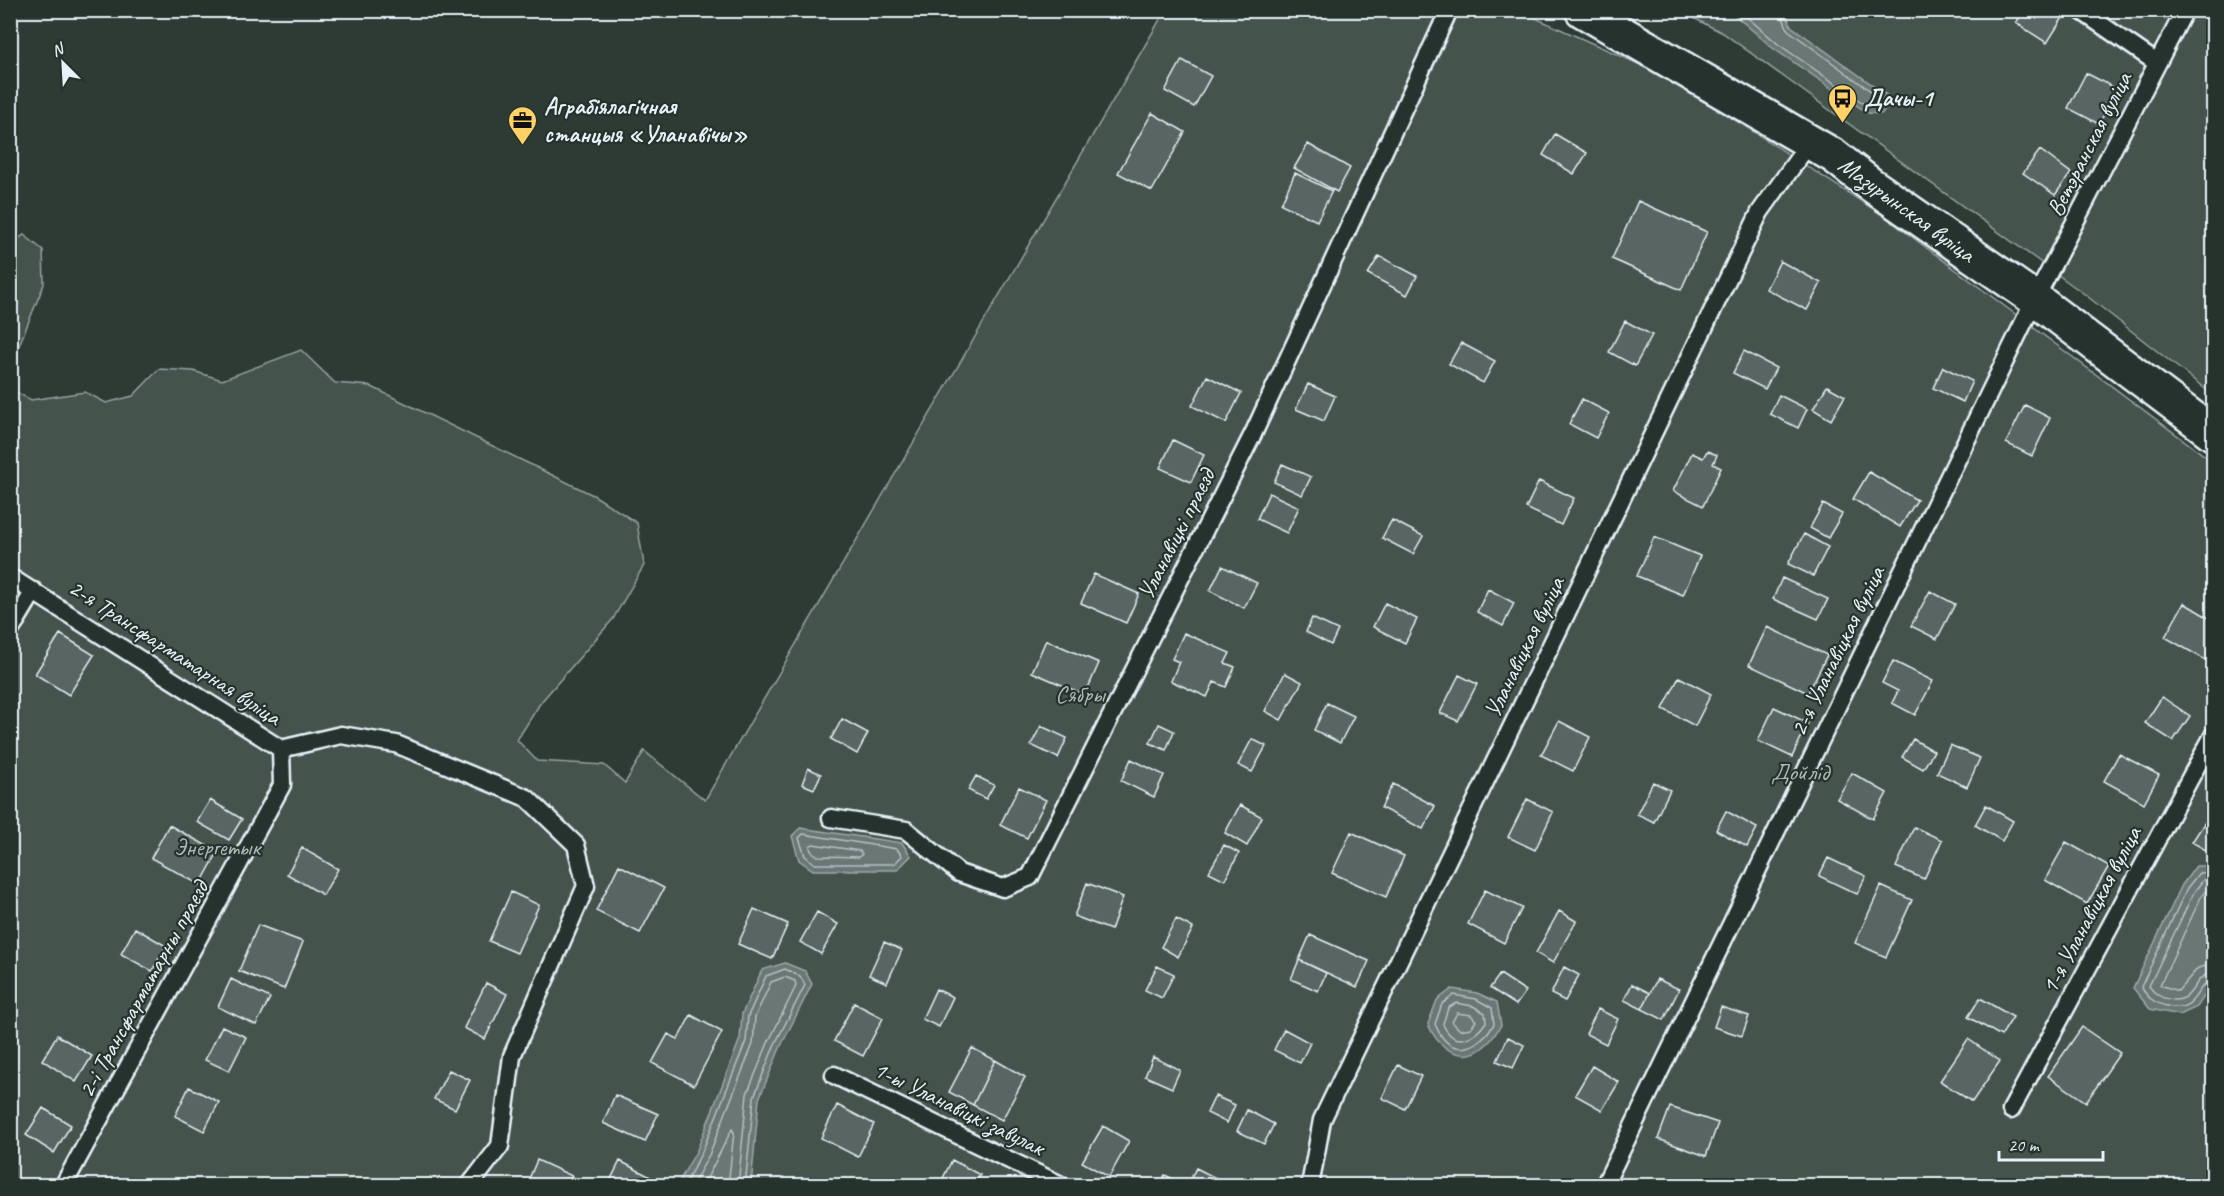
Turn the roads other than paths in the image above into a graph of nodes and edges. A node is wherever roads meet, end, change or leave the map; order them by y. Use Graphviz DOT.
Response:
graph roads {
  1 [pos="1449,10"];
  2 [pos="1582,10"];
  3 [pos="2080,10"];
  4 [pos="2185,10"];
  5 [pos="2157,63"];
  6 [pos="1810,142"];
  7 [pos="2035,299"];
  8 [pos="2214,434"];
  9 [pos="10,577"];
  10 [pos="34,591"];
  11 [pos="10,631"];
  12 [pos="2214,734"];
  13 [pos="281,748"];
  14 [pos="831,818"];
  15 [pos="834,1075"];
  16 [pos="2011,1110"];
  17 [pos="63,1185"];
  18 [pos="469,1185"];
  19 [pos="1063,1185"];
  20 [pos="1310,1185"];
  21 [pos="1604,1185"];
  1 -- 14 [label="lane, Уланавіцкі праезд"];
  2 -- 6 [label="street, Мазурынская вуліца"];
  3 -- 5 [label="lane"];
  4 -- 5 [label="lane, Ветэранская вуліца"];
  5 -- 7 [label="lane, Ветэранская вуліца"];
  6 -- 7 [label="street, Мазурынская вуліца"];
  6 -- 20 [label="lane, Уланавіцкая вуліца"];
  7 -- 8 [label="street, Мазурынская вуліца"];
  7 -- 21 [label="lane, 2-я Уланавіцкая вуліца"];
  9 -- 10 [label="lane, 2-я Трансфарматарная вуліца"];
  10 -- 11 [label="lane"];
  10 -- 13 [label="lane, 2-я Трансфарматарная вуліца"];
  12 -- 16 [label="lane, 1-я Уланавіцкая вуліца"];
  13 -- 17 [label="lane, 2-і Трансфарматарны праезд"];
  13 -- 18 [label="lane, 2-я Трансфарматарная вуліца"];
  15 -- 19 [label="lane, 1-ы Уланавіцкі завулак"];
}
